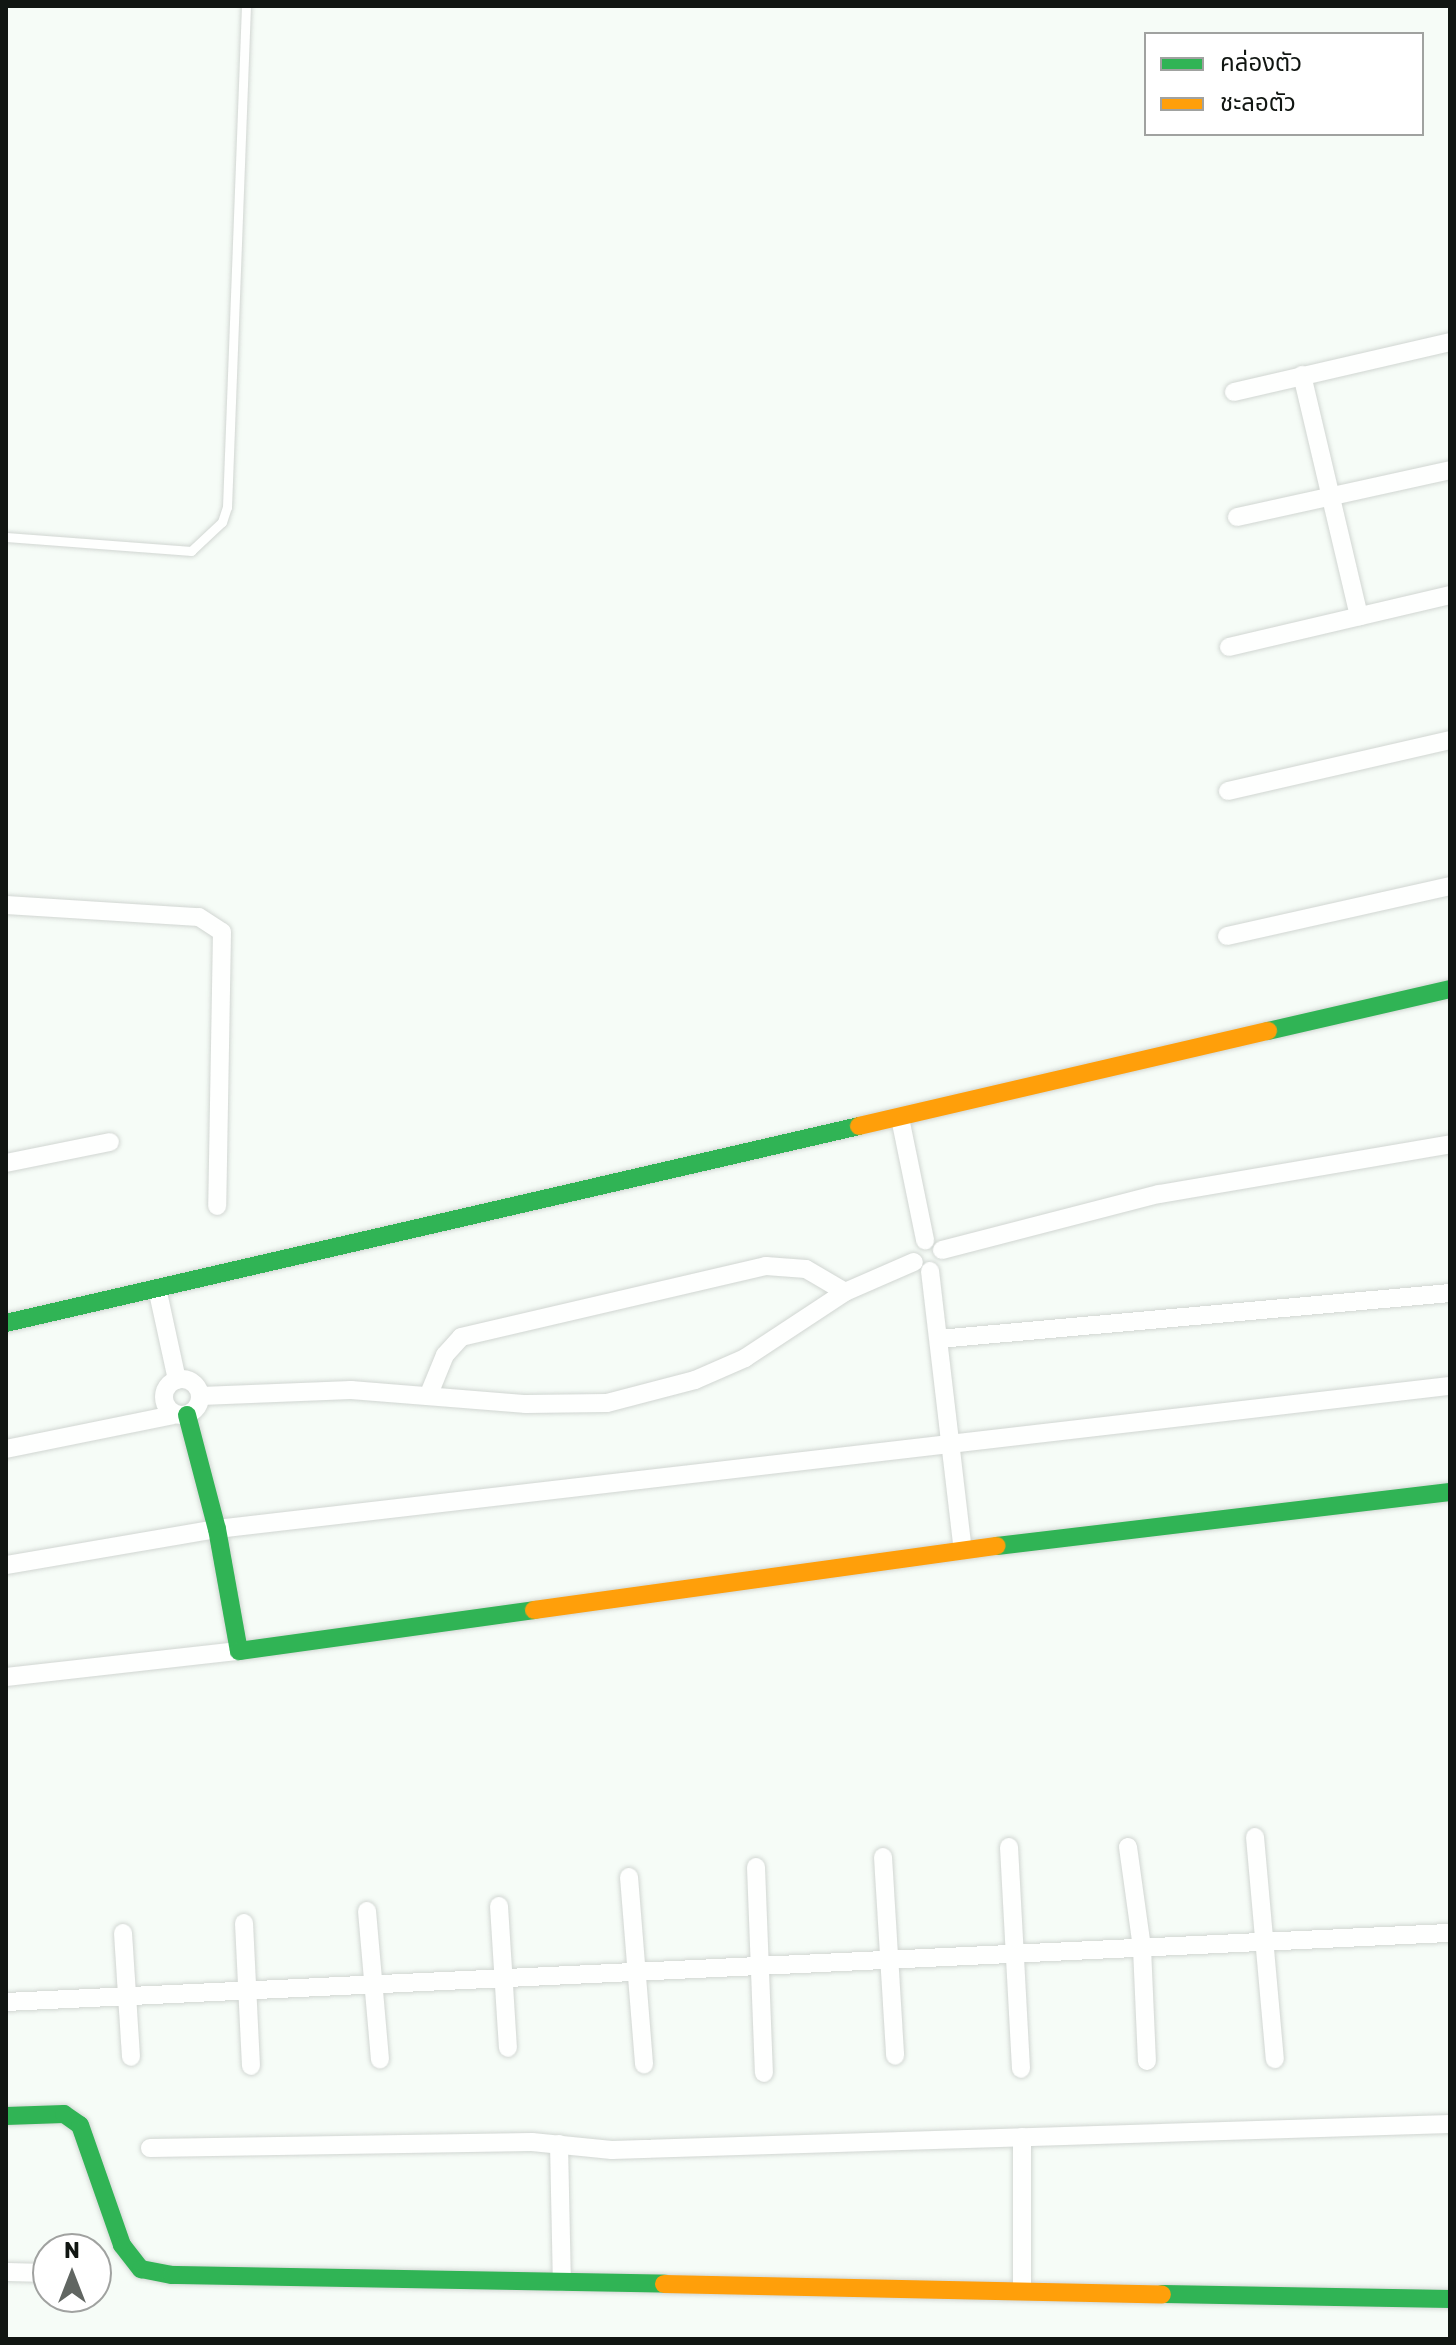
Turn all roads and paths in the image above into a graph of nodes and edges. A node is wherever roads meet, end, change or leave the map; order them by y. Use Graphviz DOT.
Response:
graph roads {
  1 [pos="246,6"];
  2 [pos="1450,342"];
  3 [pos="1302,375"];
  4 [pos="1234,392"];
  5 [pos="1450,470"];
  6 [pos="1331,497"];
  7 [pos="1237,517"];
  8 [pos="6,537"];
  9 [pos="1450,595"];
  10 [pos="1359,616"];
  11 [pos="1229,647"];
  12 [pos="1450,740"];
  13 [pos="1228,791"];
  14 [pos="1450,886"];
  15 [pos="6,905"];
  16 [pos="1227,936"];
  17 [pos="1450,989"];
  18 [pos="900,1118"];
  19 [pos="110,1142"];
  20 [pos="1450,1144"];
  21 [pos="6,1163"];
  22 [pos="217,1206"];
  23 [pos="925,1240"];
  24 [pos="942,1250"];
  25 [pos="922,1266"];
  26 [pos="157,1288"];
  27 [pos="845,1292"];
  28 [pos="1450,1293"];
  29 [pos="6,1323"];
  30 [pos="939,1339"];
  31 [pos="177,1380"];
  32 [pos="1450,1386"];
  33 [pos="429,1394"];
  34 [pos="201,1396"];
  35 [pos="180,1415"];
  36 [pos="950,1445"];
  37 [pos="6,1449"];
  38 [pos="1450,1492"];
  39 [pos="217,1529"];
  40 [pos="963,1550"];
  41 [pos="6,1565"];
  42 [pos="239,1651"];
  43 [pos="6,1677"];
  44 [pos="1255,1837"];
  45 [pos="1009,1847"];
  46 [pos="1128,1847"];
  47 [pos="883,1857"];
  48 [pos="756,1867"];
  49 [pos="629,1877"];
  50 [pos="499,1906"];
  51 [pos="367,1911"];
  52 [pos="244,1923"];
  53 [pos="123,1933"];
  54 [pos="1450,1933"];
  55 [pos="1268,1942"];
  56 [pos="1142,1948"];
  57 [pos="1016,1954"];
  58 [pos="889,1960"];
  59 [pos="763,1966"];
  60 [pos="636,1972"];
  61 [pos="504,1979"];
  62 [pos="374,1985"];
  63 [pos="247,1990"];
  64 [pos="127,1997"];
  65 [pos="6,2002"];
  66 [pos="508,2048"];
  67 [pos="895,2056"];
  68 [pos="131,2057"];
  69 [pos="380,2059"];
  70 [pos="1275,2059"];
  71 [pos="1147,2061"];
  72 [pos="644,2064"];
  73 [pos="251,2066"];
  74 [pos="1021,2069"];
  75 [pos="764,2073"];
  76 [pos="6,2116"];
  77 [pos="1450,2124"];
  78 [pos="1022,2137"];
  79 [pos="559,2144"];
  80 [pos="150,2148"];
  81 [pos="6,2272"];
  82 [pos="32,2273"];
  83 [pos="562,2282"];
  84 [pos="1022,2291"];
  85 [pos="1450,2299"];
  1 -- 8 [label="lane"];
  2 -- 3 [label="street"];
  3 -- 4 [label="street"];
  3 -- 6 [label="street"];
  5 -- 6 [label="street"];
  6 -- 7 [label="street"];
  6 -- 10 [label="street"];
  9 -- 10 [label="street"];
  10 -- 11 [label="street"];
  12 -- 13 [label="street"];
  14 -- 16 [label="street"];
  15 -- 22 [label="street"];
  17 -- 18 [label="street"];
  18 -- 23 [label="street"];
  18 -- 26 [label="street"];
  19 -- 21 [label="street"];
  20 -- 24 [label="street"];
  23 -- 24 [label="street"];
  23 -- 25 [label="street"];
  24 -- 25 [label="street"];
  25 -- 27 [label="street"];
  25 -- 30 [label="street"];
  26 -- 29 [label="street"];
  26 -- 31 [label="street"];
  27 -- 33 [label="street"];
  27 -- 33 [label="street"];
  28 -- 30 [label="street"];
  30 -- 36 [label="street"];
  31 -- 34 [label="street"];
  31 -- 35 [label="street"];
  32 -- 36 [label="street"];
  33 -- 34 [label="street"];
  34 -- 35 [label="street"];
  35 -- 37 [label="street"];
  35 -- 39 [label="street"];
  36 -- 39 [label="street"];
  36 -- 40 [label="street"];
  38 -- 40 [label="street"];
  39 -- 41 [label="street"];
  39 -- 42 [label="street"];
  40 -- 42 [label="street"];
  42 -- 43 [label="street"];
  44 -- 55 [label="street"];
  45 -- 57 [label="street"];
  46 -- 56 [label="street"];
  47 -- 58 [label="street"];
  48 -- 59 [label="street"];
  49 -- 60 [label="street"];
  50 -- 61 [label="street"];
  51 -- 62 [label="street"];
  52 -- 63 [label="street"];
  53 -- 64 [label="street"];
  54 -- 55 [label="street"];
  55 -- 56 [label="street"];
  55 -- 70 [label="street"];
  56 -- 57 [label="street"];
  56 -- 71 [label="street"];
  57 -- 58 [label="street"];
  57 -- 74 [label="street"];
  58 -- 59 [label="street"];
  58 -- 67 [label="street"];
  59 -- 60 [label="street"];
  59 -- 75 [label="street"];
  60 -- 61 [label="street"];
  60 -- 72 [label="street"];
  61 -- 62 [label="street"];
  61 -- 66 [label="street"];
  62 -- 63 [label="street"];
  62 -- 69 [label="street"];
  63 -- 64 [label="street"];
  63 -- 73 [label="street"];
  64 -- 65 [label="street"];
  64 -- 68 [label="street"];
  76 -- 83 [label="street"];
  77 -- 78 [label="street"];
  78 -- 79 [label="street"];
  78 -- 84 [label="street"];
  79 -- 80 [label="street"];
  79 -- 83 [label="street"];
  81 -- 82 [label="street"];
  83 -- 84 [label="street"];
  84 -- 85 [label="street"];
}
